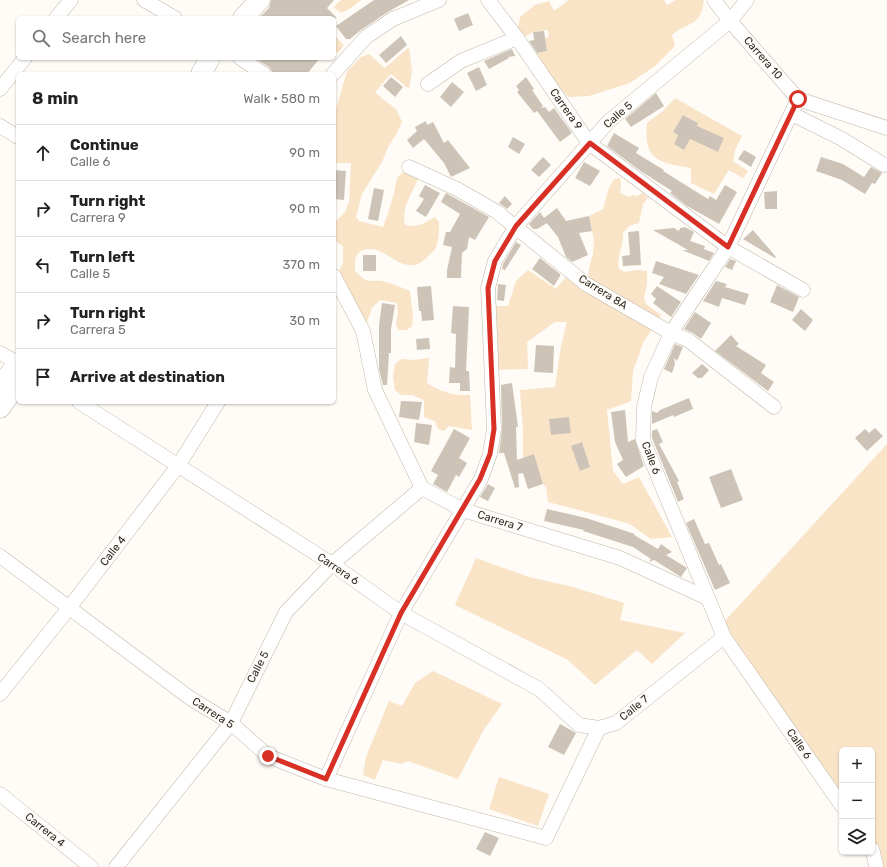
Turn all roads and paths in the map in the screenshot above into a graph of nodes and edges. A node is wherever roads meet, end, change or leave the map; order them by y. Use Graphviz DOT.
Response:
graph roads {
  1 [pos="71,0"];
  2 [pos="144,0"];
  3 [pos="260,0"];
  4 [pos="439,0"];
  5 [pos="488,0"];
  6 [pos="714,0"];
  7 [pos="747,0"];
  8 [pos="58,16"];
  9 [pos="172,16"];
  10 [pos="245,16"];
  11 [pos="730,21"];
  12 [pos="517,38"];
  13 [pos="23,60"];
  14 [pos="209,60"];
  15 [pos="243,60"];
  16 [pos="202,72"];
  17 [pos="261,72"];
  18 [pos="335,72"];
  19 [pos="428,84"];
  20 [pos="0,89"];
  21 [pos="798,99"];
  22 [pos="792,114"];
  23 [pos="0,126"];
  24 [pos="887,128"];
  25 [pos="16,136"];
  26 [pos="590,143"];
  27 [pos="884,165"];
  28 [pos="409,167"];
  29 [pos="516,226"];
  30 [pos="728,247"];
  31 [pos="336,280"];
  32 [pos="803,290"];
  33 [pos="672,333"];
  34 [pos="0,353"];
  35 [pos="16,362"];
  36 [pos="16,366"];
  37 [pos="0,386"];
  38 [pos="16,386"];
  39 [pos="82,404"];
  40 [pos="217,404"];
  41 [pos="774,407"];
  42 [pos="0,408"];
  43 [pos="178,466"];
  44 [pos="422,488"];
  45 [pos="463,510"];
  46 [pos="0,556"];
  47 [pos="332,564"];
  48 [pos="707,598"];
  49 [pos="69,608"];
  50 [pos="401,613"];
  51 [pos="724,636"];
  52 [pos="0,694"];
  53 [pos="231,723"];
  54 [pos="599,728"];
  55 [pos="326,779"];
  56 [pos="0,794"];
  57 [pos="839,802"];
  58 [pos="875,855"];
  59 [pos="880,864"];
  60 [pos="91,867"];
  61 [pos="116,867"];
  1 -- 8 [label="street"];
  2 -- 9 [label="street"];
  3 -- 10 [label="main road"];
  4 -- 18 [label="street"];
  5 -- 12 [label="street, Carrera 9"];
  6 -- 11 [label="street, Carrera 10"];
  7 -- 11 [label="street, Calle 5"];
  11 -- 21 [label="street, Carrera 10"];
  11 -- 26 [label="street, Calle 5"];
  12 -- 19 [label="street"];
  12 -- 26 [label="street, Carrera 9"];
  13 -- 20 [label="street"];
  14 -- 16 [label="main road"];
  15 -- 17 [label="street"];
  21 -- 22 [label="street, Calle 6"];
  21 -- 24 [label="street"];
  22 -- 27 [label="street"];
  22 -- 30 [label="street, Calle 6"];
  23 -- 25 [label="street"];
  26 -- 29 [label="street, Calle 5"];
  26 -- 30 [label="street, Carrera 9"];
  28 -- 29 [label="street, Carrera 8A"];
  29 -- 33 [label="street, Carrera 8A"];
  29 -- 45 [label="street, Calle 5"];
  30 -- 32 [label="street, Carrera 9"];
  30 -- 33 [label="street, Calle 6"];
  31 -- 44 [label="street"];
  33 -- 41 [label="street, Carrera 8A"];
  33 -- 48 [label="street, Calle 6"];
  34 -- 35 [label="street"];
  36 -- 37 [label="main road"];
  38 -- 42 [label="main road"];
  39 -- 43 [label="street, Carrera 6"];
  40 -- 43 [label="street, Calle 4"];
  43 -- 47 [label="street, Carrera 6"];
  43 -- 49 [label="street, Calle 4"];
  44 -- 45 [label="street, Carrera 7"];
  44 -- 47 [label="street, Calle 5"];
  45 -- 48 [label="street, Carrera 7"];
  45 -- 50 [label="street, Calle 5"];
  46 -- 49 [label="street, Carrera 5"];
  47 -- 50 [label="street, Carrera 6"];
  47 -- 53 [label="street, Calle 5"];
  48 -- 51 [label="street, Calle 6"];
  49 -- 52 [label="street, Calle 4"];
  49 -- 53 [label="street, Carrera 5"];
  50 -- 54 [label="street, Carrera 6"];
  50 -- 55 [label="street, Calle 5"];
  51 -- 54 [label="street, Calle 7"];
  51 -- 57 [label="street, Calle 6"];
  53 -- 55 [label="street, Carrera 5"];
  53 -- 61 [label="street, Calle 5"];
  54 -- 55 [label="street, Carrera 5"];
  56 -- 60 [label="street, Carrera 4"];
  58 -- 59 [label="street"];
}
